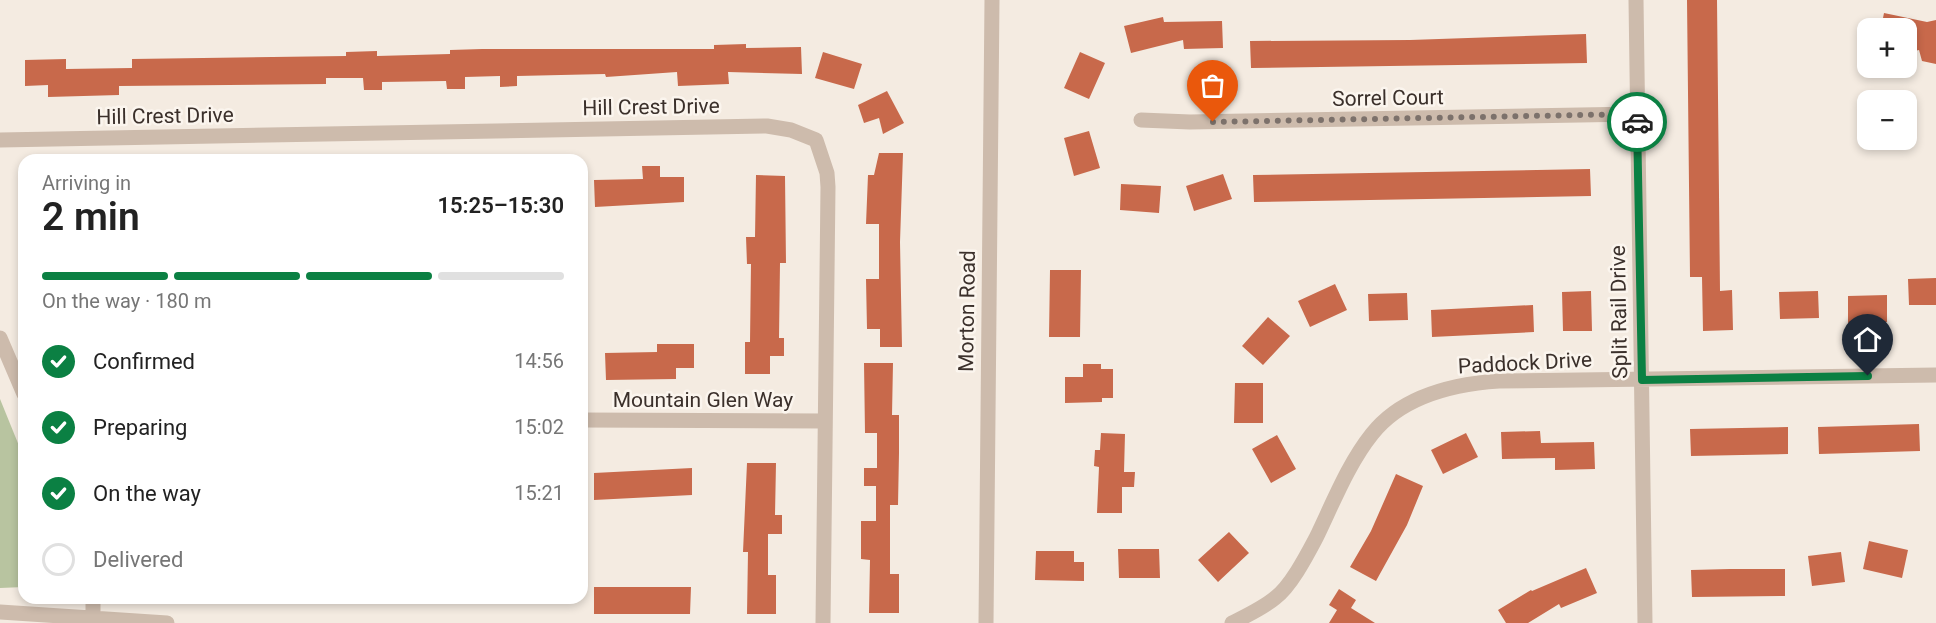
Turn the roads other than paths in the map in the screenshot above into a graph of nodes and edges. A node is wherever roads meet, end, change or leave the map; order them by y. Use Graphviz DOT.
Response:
graph roads {
  1 [pos="992,0"];
  2 [pos="1636,0"];
  3 [pos="1636,114"];
  4 [pos="1140,120"];
  5 [pos="0,140"];
  6 [pos="0,338"];
  7 [pos="1936,375"];
  8 [pos="18,378"];
  9 [pos="1642,380"];
  10 [pos="588,420"];
  11 [pos="825,421"];
  12 [pos="93,604"];
  13 [pos="0,612"];
  14 [pos="93,620"];
  15 [pos="167,623"];
  16 [pos="823,623"];
  17 [pos="986,623"];
  18 [pos="1232,623"];
  19 [pos="1645,623"];
  1 -- 17 [label="street, Morton Road"];
  2 -- 3 [label="street, Split Rail Drive"];
  3 -- 4 [label="street, Sorrel Court"];
  3 -- 9 [label="street, Split Rail Drive"];
  5 -- 11 [label="street, Hill Crest Drive"];
  6 -- 8 [label="street"];
  7 -- 9 [label="street, Paddock Drive"];
  9 -- 18 [label="street, Paddock Drive"];
  9 -- 19 [label="street, Split Rail Drive"];
  10 -- 11 [label="street, Mountain Glen Way"];
  11 -- 16 [label="street, Hill Crest Drive"];
  12 -- 14 [label="street"];
  13 -- 14 [label="street"];
  14 -- 15 [label="street"];
}
